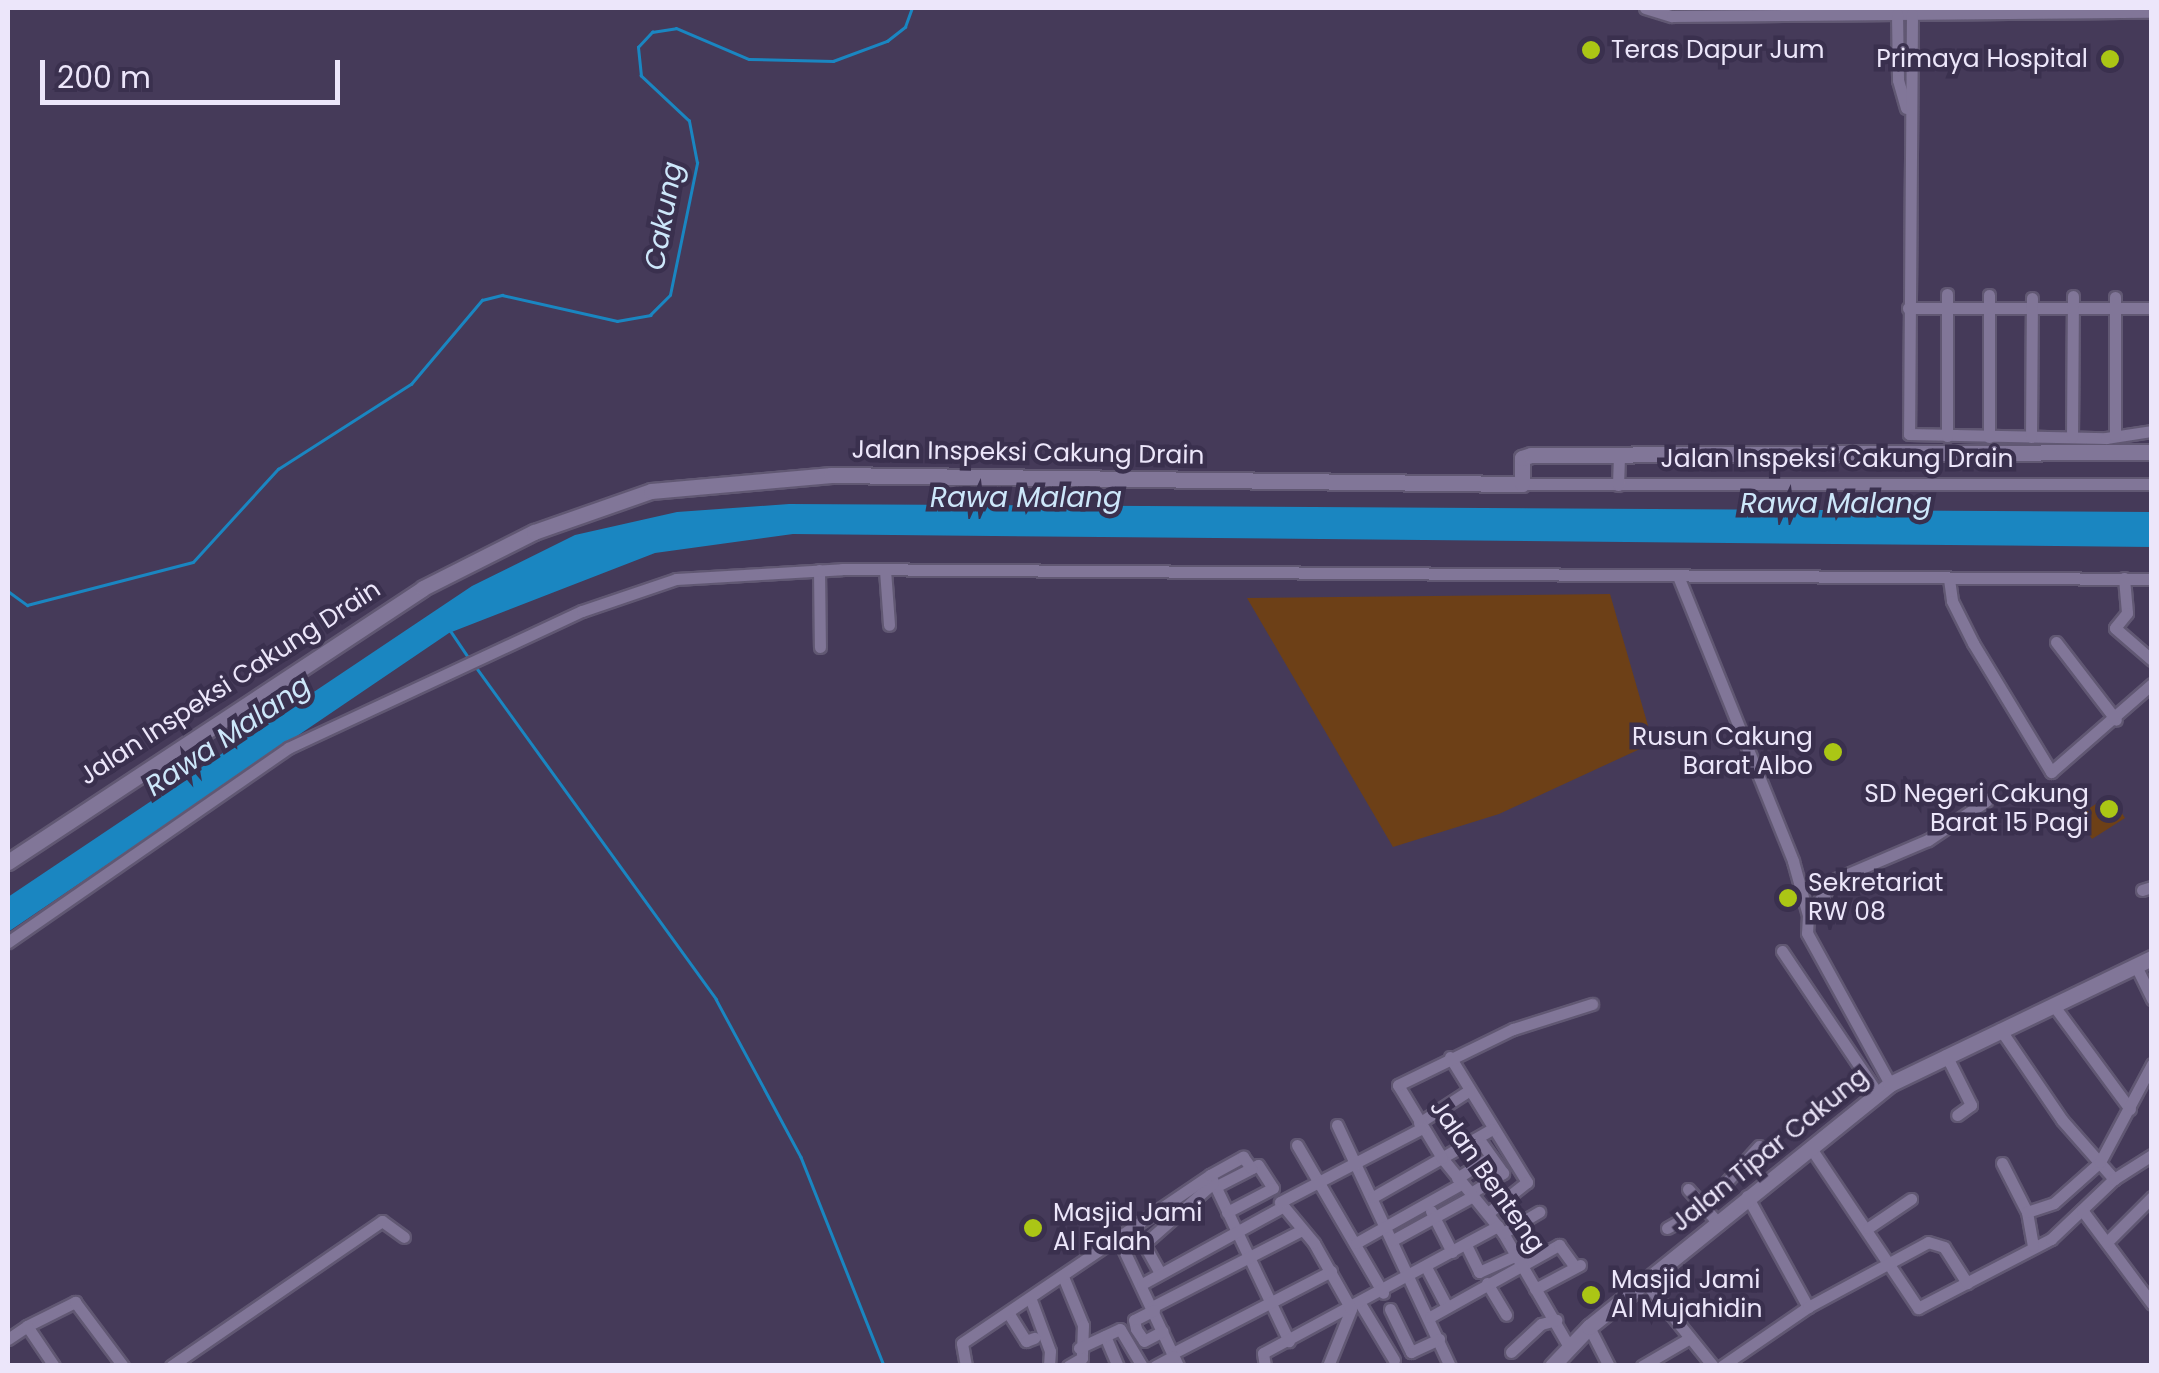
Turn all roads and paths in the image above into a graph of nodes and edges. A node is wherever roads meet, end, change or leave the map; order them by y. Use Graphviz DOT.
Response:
graph roads {
  1 [pos="1645,8"];
  2 [pos="1854,11"];
  3 [pos="1871,11"];
  4 [pos="2152,12"];
  5 [pos="1898,14"];
  6 [pos="1912,14"];
  7 [pos="1908,116"];
  8 [pos="1947,301"];
  9 [pos="1989,302"];
  10 [pos="2073,302"];
  11 [pos="2032,303"];
  12 [pos="2115,303"];
  13 [pos="1908,308"];
  14 [pos="2152,308"];
  15 [pos="2152,431"];
  16 [pos="1947,436"];
  17 [pos="2115,436"];
  18 [pos="1989,437"];
  19 [pos="2031,437"];
  20 [pos="2072,437"];
  21 [pos="2152,452"];
  22 [pos="1551,456"];
  23 [pos="1619,456"];
  24 [pos="1522,484"];
  25 [pos="1550,484"];
  26 [pos="2152,484"];
  27 [pos="1618,485"];
  28 [pos="819,570"];
  29 [pos="885,570"];
  30 [pos="1678,576"];
  31 [pos="2124,578"];
  32 [pos="1949,579"];
  33 [pos="2152,579"];
  34 [pos="889,624"];
  35 [pos="2056,642"];
  36 [pos="820,647"];
  37 [pos="2152,660"];
  38 [pos="2152,684"];
  39 [pos="2116,720"];
  40 [pos="1986,801"];
  41 [pos="8,862"];
  42 [pos="1808,915"];
  43 [pos="8,942"];
  44 [pos="1782,951"];
  45 [pos="2144,962"];
  46 [pos="2152,999"];
  47 [pos="1592,1004"];
  48 [pos="2054,1006"];
  49 [pos="2000,1029"];
  50 [pos="1946,1054"];
  51 [pos="1450,1058"];
  52 [pos="2152,1064"];
  53 [pos="1884,1089"];
  54 [pos="1468,1090"];
  55 [pos="2130,1108"];
  56 [pos="1957,1116"];
  57 [pos="1336,1124"];
  58 [pos="1421,1125"];
  59 [pos="1492,1130"];
  60 [pos="1478,1138"];
  61 [pos="1297,1145"];
  62 [pos="1759,1146"];
  63 [pos="1810,1147"];
  64 [pos="2152,1155"];
  65 [pos="1442,1158"];
  66 [pos="1491,1158"];
  67 [pos="1353,1161"];
  68 [pos="2100,1162"];
  69 [pos="2002,1163"];
  70 [pos="2114,1179"];
  71 [pos="1317,1180"];
  72 [pos="1213,1182"];
  73 [pos="1466,1188"];
  74 [pos="1688,1190"];
  75 [pos="1747,1196"];
  76 [pos="1373,1197"];
  77 [pos="2152,1197"];
  78 [pos="1911,1198"];
  79 [pos="1172,1201"];
  80 [pos="1427,1203"];
  81 [pos="1282,1207"];
  82 [pos="1704,1207"];
  83 [pos="2082,1210"];
  84 [pos="1227,1212"];
  85 [pos="1539,1212"];
  86 [pos="2028,1212"];
  87 [pos="1488,1213"];
  88 [pos="1182,1215"];
  89 [pos="1434,1218"];
  90 [pos="1720,1224"];
  91 [pos="1386,1225"];
  92 [pos="1667,1228"];
  93 [pos="1868,1228"];
  94 [pos="1500,1230"];
  95 [pos="1300,1231"];
  96 [pos="1236,1234"];
  97 [pos="404,1236"];
  98 [pos="1393,1240"];
  99 [pos="1120,1242"];
  100 [pos="2107,1242"];
  101 [pos="1356,1243"];
  102 [pos="1466,1245"];
  103 [pos="2032,1246"];
  104 [pos="1452,1252"];
  105 [pos="1248,1258"];
  106 [pos="1519,1259"];
  107 [pos="1892,1264"];
  108 [pos="1426,1267"];
  109 [pos="1331,1271"];
  110 [pos="1160,1273"];
  111 [pos="1410,1278"];
  112 [pos="1064,1279"];
  113 [pos="1645,1282"];
  114 [pos="1967,1282"];
  115 [pos="1487,1283"];
  116 [pos="1142,1284"];
  117 [pos="1535,1289"];
  118 [pos="1383,1294"];
  119 [pos="1031,1300"];
  120 [pos="1272,1302"];
  121 [pos="2152,1304"];
  122 [pos="1356,1307"];
  123 [pos="1447,1307"];
  124 [pos="1808,1307"];
  125 [pos="1390,1308"];
  126 [pos="1153,1309"];
  127 [pos="1008,1314"];
  128 [pos="1506,1315"];
  129 [pos="1430,1317"];
  130 [pos="1556,1320"];
  131 [pos="27,1326"];
  132 [pos="1589,1327"];
  133 [pos="1163,1331"];
  134 [pos="1105,1336"];
  135 [pos="1034,1338"];
  136 [pos="1439,1339"];
  137 [pos="1688,1339"];
  138 [pos="8,1340"];
  139 [pos="1289,1341"];
  140 [pos="1567,1347"];
  141 [pos="1079,1348"];
  142 [pos="1511,1352"];
  143 [pos="1175,1358"];
  144 [pos="1394,1360"];
  145 [pos="1448,1365"];
  146 [pos="54,1366"];
  147 [pos="123,1366"];
  148 [pos="170,1366"];
  149 [pos="966,1366"];
  150 [pos="1048,1366"];
  151 [pos="1068,1366"];
  152 [pos="1118,1366"];
  153 [pos="1142,1366"];
  154 [pos="1154,1366"];
  155 [pos="1265,1366"];
  156 [pos="1328,1366"];
  157 [pos="1552,1366"];
  158 [pos="1576,1366"];
  159 [pos="1609,1366"];
  160 [pos="1642,1366"];
  161 [pos="1714,1366"];
  162 [pos="1722,1366"];
  1 -- 2 [label="street"];
  2 -- 3 [label="street"];
  3 -- 5 [label="street"];
  4 -- 6 [label="street"];
  5 -- 6 [label="street"];
  5 -- 7 [label="street"];
  6 -- 7 [label="street"];
  7 -- 13 [label="street"];
  8 -- 9 [label="street"];
  8 -- 13 [label="street"];
  8 -- 16 [label="street"];
  9 -- 11 [label="street"];
  9 -- 18 [label="street"];
  10 -- 11 [label="street"];
  10 -- 12 [label="street"];
  10 -- 20 [label="street"];
  11 -- 19 [label="street"];
  12 -- 14 [label="street"];
  12 -- 17 [label="street"];
  13 -- 16 [label="street"];
  15 -- 17 [label="street"];
  16 -- 18 [label="street"];
  17 -- 20 [label="street"];
  18 -- 19 [label="street"];
  19 -- 20 [label="street"];
  21 -- 23 [label="street"];
  22 -- 23 [label="street"];
  22 -- 24 [label="street"];
  22 -- 25 [label="street"];
  23 -- 27 [label="street"];
  24 -- 25 [label="street, Jalan Inspeksi Cakung Drain"];
  24 -- 41 [label="street, Jalan Inspeksi Cakung Drain"];
  25 -- 27 [label="street, Jalan Inspeksi Cakung Drain"];
  26 -- 27 [label="street, Jalan Inspeksi Cakung Drain"];
  28 -- 29 [label="street"];
  28 -- 36 [label="street"];
  28 -- 43 [label="street"];
  29 -- 30 [label="street"];
  29 -- 34 [label="street"];
  30 -- 32 [label="street"];
  30 -- 42 [label="street"];
  31 -- 32 [label="street"];
  31 -- 33 [label="street"];
  31 -- 37 [label="street"];
  32 -- 39 [label="street"];
  35 -- 39 [label="street"];
  38 -- 39 [label="street"];
  40 -- 42 [label="street"];
  42 -- 53 [label="street"];
  44 -- 53 [label="street"];
  45 -- 46 [label="street"];
  45 -- 48 [label="street, Jalan Tipar Cakung"];
  47 -- 51 [label="street"];
  48 -- 49 [label="street, Jalan Tipar Cakung"];
  48 -- 55 [label="street"];
  49 -- 50 [label="street, Jalan Tipar Cakung"];
  49 -- 68 [label="street"];
  50 -- 53 [label="street, Jalan Tipar Cakung"];
  50 -- 56 [label="street"];
  51 -- 54 [label="street"];
  51 -- 58 [label="street, Jalan Benteng"];
  52 -- 55 [label="street"];
  53 -- 63 [label="street, Jalan Tipar Cakung"];
  54 -- 58 [label="street"];
  54 -- 59 [label="street"];
  55 -- 68 [label="street"];
  57 -- 67 [label="street"];
  58 -- 65 [label="street, Jalan Benteng"];
  58 -- 67 [label="street"];
  59 -- 60 [label="street"];
  59 -- 87 [label="street"];
  60 -- 65 [label="street"];
  60 -- 66 [label="street"];
  61 -- 71 [label="street"];
  62 -- 82 [label="street"];
  63 -- 75 [label="street, Jalan Tipar Cakung"];
  63 -- 93 [label="street"];
  64 -- 70 [label="street"];
  65 -- 73 [label="street, Jalan Benteng"];
  65 -- 76 [label="street"];
  66 -- 73 [label="street"];
  66 -- 73 [label="street"];
  67 -- 71 [label="street"];
  67 -- 76 [label="street"];
  68 -- 70 [label="street"];
  68 -- 86 [label="street"];
  69 -- 86 [label="street"];
  70 -- 83 [label="street"];
  71 -- 81 [label="street"];
  71 -- 101 [label="street"];
  72 -- 79 [label="street"];
  72 -- 84 [label="street"];
  72 -- 84 [label="street"];
  72 -- 88 [label="street"];
  73 -- 80 [label="street"];
  73 -- 87 [label="street, Jalan Benteng"];
  73 -- 89 [label="street"];
  74 -- 82 [label="street"];
  75 -- 90 [label="street, Jalan Tipar Cakung"];
  75 -- 124 [label="street"];
  76 -- 91 [label="street"];
  77 -- 100 [label="street"];
  78 -- 93 [label="street"];
  79 -- 88 [label="street"];
  79 -- 99 [label="street"];
  80 -- 89 [label="street"];
  80 -- 91 [label="street"];
  81 -- 95 [label="street"];
  81 -- 96 [label="street"];
  82 -- 90 [label="street"];
  82 -- 92 [label="street"];
  83 -- 100 [label="street"];
  83 -- 103 [label="street"];
  84 -- 96 [label="street"];
  85 -- 94 [label="street"];
  86 -- 103 [label="street"];
  87 -- 94 [label="street, Jalan Benteng"];
  88 -- 110 [label="street"];
  89 -- 98 [label="street"];
  89 -- 104 [label="street"];
  90 -- 113 [label="street, Jalan Tipar Cakung"];
  91 -- 98 [label="street"];
  91 -- 101 [label="street"];
  93 -- 107 [label="street"];
  94 -- 102 [label="street"];
  94 -- 106 [label="street, Jalan Benteng"];
  95 -- 105 [label="street"];
  95 -- 109 [label="street"];
  96 -- 105 [label="street"];
  96 -- 110 [label="street"];
  97 -- 148 [label="street"];
  98 -- 111 [label="street"];
  99 -- 112 [label="street"];
  99 -- 116 [label="street"];
  100 -- 121 [label="street"];
  101 -- 118 [label="street"];
  102 -- 104 [label="street"];
  102 -- 106 [label="street"];
  103 -- 114 [label="street"];
  104 -- 108 [label="street"];
  105 -- 120 [label="street"];
  105 -- 126 [label="street"];
  106 -- 115 [label="street"];
  106 -- 117 [label="street, Jalan Benteng"];
  106 -- 117 [label="street"];
  107 -- 114 [label="street"];
  107 -- 114 [label="street"];
  107 -- 124 [label="street"];
  108 -- 111 [label="street"];
  108 -- 123 [label="street"];
  109 -- 120 [label="street"];
  109 -- 122 [label="street"];
  110 -- 116 [label="street"];
  111 -- 118 [label="street"];
  111 -- 129 [label="street"];
  112 -- 119 [label="street"];
  112 -- 141 [label="street"];
  113 -- 132 [label="street, Jalan Tipar Cakung"];
  113 -- 137 [label="street"];
  115 -- 123 [label="street"];
  115 -- 128 [label="street"];
  116 -- 126 [label="street"];
  117 -- 130 [label="street, Jalan Benteng"];
  118 -- 122 [label="street"];
  119 -- 127 [label="street"];
  119 -- 150 [label="street"];
  120 -- 139 [label="street"];
  120 -- 143 [label="street"];
  122 -- 139 [label="street"];
  122 -- 144 [label="street"];
  122 -- 156 [label="street"];
  123 -- 129 [label="street"];
  124 -- 162 [label="street"];
  125 -- 136 [label="street"];
  126 -- 133 [label="street"];
  126 -- 133 [label="street"];
  127 -- 135 [label="street"];
  127 -- 149 [label="street"];
  129 -- 136 [label="street"];
  130 -- 140 [label="street, Jalan Benteng"];
  130 -- 142 [label="street"];
  131 -- 138 [label="street"];
  131 -- 146 [label="street"];
  131 -- 147 [label="street"];
  132 -- 140 [label="street, Jalan Tipar Cakung"];
  132 -- 159 [label="street"];
  133 -- 143 [label="street"];
  134 -- 141 [label="street"];
  134 -- 152 [label="street"];
  134 -- 153 [label="street"];
  136 -- 145 [label="street"];
  137 -- 160 [label="street"];
  137 -- 161 [label="street"];
  139 -- 155 [label="street"];
  140 -- 157 [label="street, Jalan Tipar Cakung"];
  140 -- 158 [label="street, Jalan Benteng"];
  141 -- 151 [label="street"];
  143 -- 154 [label="street"];
}
